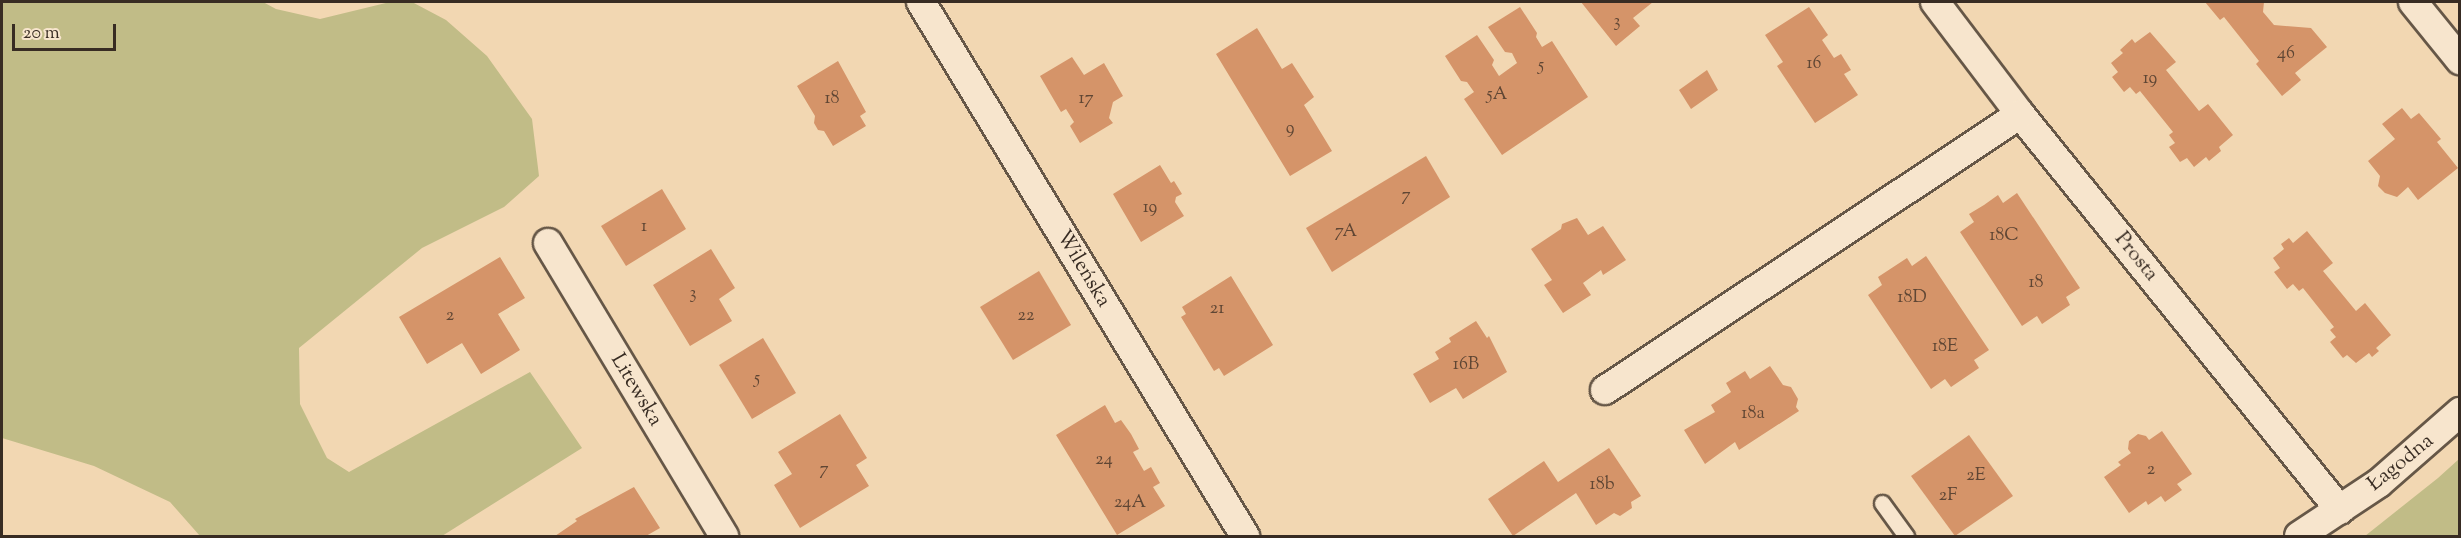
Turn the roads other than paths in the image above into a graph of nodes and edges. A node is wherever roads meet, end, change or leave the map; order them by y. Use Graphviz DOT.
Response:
graph roads {
  1 [pos="921,2"];
  2 [pos="1935,2"];
  3 [pos="2413,2"];
  4 [pos="2460,60"];
  5 [pos="2020,114"];
  6 [pos="548,243"];
  7 [pos="1605,390"];
  8 [pos="2460,412"];
  9 [pos="1882,504"];
  10 [pos="2340,510"];
  11 [pos="724,537"];
  12 [pos="1245,537"];
  13 [pos="1906,537"];
  14 [pos="2299,537"];
  1 -- 12 [label="street, Wileńska"];
  2 -- 5 [label="street, Prosta"];
  3 -- 4 [label="street"];
  5 -- 7 [label="street"];
  5 -- 10 [label="street, Prosta"];
  6 -- 11 [label="street, Litewska"];
  8 -- 10 [label="street, Łagodna"];
  9 -- 13 [label="lane"];
  10 -- 14 [label="street, Łagodna"];
}
